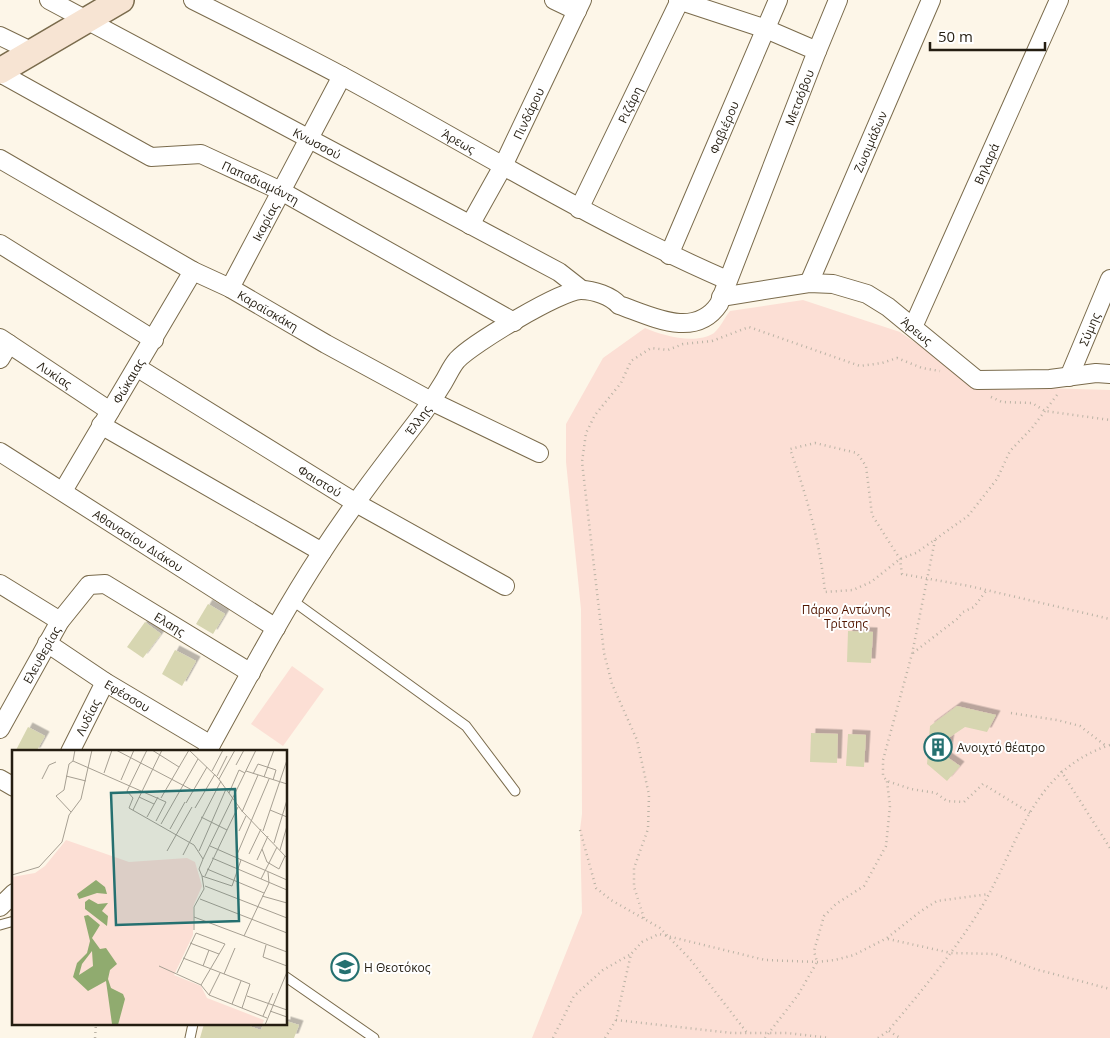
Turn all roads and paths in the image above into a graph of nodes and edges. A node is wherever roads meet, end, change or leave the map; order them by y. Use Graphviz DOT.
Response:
graph roads {
  1 [pos="49,0"];
  2 [pos="121,0"];
  3 [pos="193,0"];
  4 [pos="554,0"];
  5 [pos="679,0"];
  6 [pos="778,0"];
  7 [pos="838,0"];
  8 [pos="932,0"];
  9 [pos="1059,0"];
  10 [pos="579,5"];
  11 [pos="88,20"];
  12 [pos="766,29"];
  13 [pos="0,36"];
  14 [pos="817,51"];
  15 [pos="32,52"];
  16 [pos="0,72"];
  17 [pos="342,76"];
  18 [pos="309,138"];
  19 [pos="0,159"];
  20 [pos="503,166"];
  21 [pos="281,191"];
  22 [pos="579,209"];
  23 [pos="470,225"];
  24 [pos="0,244"];
  25 [pos="669,255"];
  26 [pos="193,271"];
  27 [pos="1110,279"];
  28 [pos="727,280"];
  29 [pos="809,283"];
  30 [pos="230,288"];
  31 [pos="582,290"];
  32 [pos="721,297"];
  33 [pos="514,322"];
  34 [pos="913,327"];
  35 [pos="154,340"];
  36 [pos="3,347"];
  37 [pos="138,368"];
  38 [pos="947,373"];
  39 [pos="1110,374"];
  40 [pos="1069,377"];
  41 [pos="987,395"];
  42 [pos="432,401"];
  43 [pos="1045,411"];
  44 [pos="106,418"];
  45 [pos="1110,420"];
  46 [pos="0,452"];
  47 [pos="539,453"];
  48 [pos="63,491"];
  49 [pos="356,503"];
  50 [pos="935,540"];
  51 [pos="322,552"];
  52 [pos="900,559"];
  53 [pos="927,580"];
  54 [pos="0,584"];
  55 [pos="89,585"];
  56 [pos="505,586"];
  57 [pos="986,590"];
  58 [pos="293,601"];
  59 [pos="60,620"];
  60 [pos="1110,620"];
  61 [pos="276,628"];
  62 [pos="46,643"];
  63 [pos="912,654"];
  64 [pos="251,673"];
  65 [pos="105,682"];
  66 [pos="1011,713"];
  67 [pos="0,729"];
  68 [pos="1110,745"];
  69 [pos="1106,746"];
  70 [pos="209,748"];
  71 [pos="71,750"];
  72 [pos="1061,771"];
  73 [pos="0,779"];
  74 [pos="887,781"];
  75 [pos="12,786"];
  76 [pos="515,791"];
  77 [pos="1030,813"];
  78 [pos="580,830"];
  79 [pos="1110,848"];
  80 [pos="989,894"];
  81 [pos="12,895"];
  82 [pos="0,907"];
  83 [pos="644,918"];
  84 [pos="666,936"];
  85 [pos="887,938"];
  86 [pos="952,953"];
  87 [pos="631,954"];
  88 [pos="817,962"];
  89 [pos="288,978"];
  90 [pos="1110,989"];
  91 [pos="616,1020"];
  92 [pos="888,1031"];
  93 [pos="770,1033"];
  94 [pos="748,1034"];
  95 [pos="374,1038"];
  96 [pos="553,1038"];
  97 [pos="606,1038"];
  98 [pos="765,1038"];
  99 [pos="830,1038"];
  100 [pos="878,1038"];
  101 [pos="900,1038"];
  1 -- 11 [label="street, Κνωσσού"];
  2 -- 11 [label="street"];
  3 -- 17 [label="street, Άρεως"];
  4 -- 10 [label="street"];
  5 -- 12 [label="street"];
  5 -- 22 [label="street, Ριζάρη"];
  6 -- 12 [label="street, Φαβιέρου"];
  7 -- 14 [label="street, Μετσόβου"];
  8 -- 29 [label="street, Ζωσιμάδων"];
  9 -- 34 [label="street, Βηλαρά"];
  10 -- 20 [label="street, Πινδάρου"];
  11 -- 15 [label="street"];
  11 -- 18 [label="street, Κνωσσού"];
  12 -- 14 [label="street"];
  12 -- 25 [label="street, Φαβιέρου"];
  13 -- 15 [label="street"];
  14 -- 28 [label="street, Μετσόβου"];
  15 -- 16 [label="street"];
  16 -- 21 [label="street, Παπαδιαμάντη"];
  17 -- 18 [label="street, Ικαρίας"];
  17 -- 20 [label="street, Άρεως"];
  18 -- 21 [label="street, Ικαρίας"];
  18 -- 23 [label="street, Κνωσσού"];
  19 -- 26 [label="street, Καραϊσκάκη"];
  20 -- 22 [label="street, Άρεως"];
  20 -- 23 [label="street, Πινδάρου"];
  21 -- 30 [label="street, Ικαρίας"];
  21 -- 33 [label="street, Παπαδιαμάντη"];
  22 -- 25 [label="street, Άρεως"];
  23 -- 31 [label="street, Κνωσσού"];
  24 -- 35 [label="street"];
  25 -- 28 [label="street, Άρεως"];
  26 -- 30 [label="street, Καραϊσκάκη"];
  26 -- 35 [label="street, Φώκαιας"];
  27 -- 40 [label="street, Σύμης"];
  28 -- 32 [label="street"];
  29 -- 32 [label="street, Άρεως"];
  29 -- 34 [label="street, Άρεως"];
  30 -- 42 [label="street, Καραϊσκάκη"];
  31 -- 32 [label="street"];
  31 -- 33 [label="street, Έλλης"];
  33 -- 42 [label="street, Έλλης"];
  34 -- 40 [label="street, Άρεως"];
  35 -- 37 [label="street, Φώκαιας"];
  36 -- 44 [label="street, Λυκίας"];
  37 -- 44 [label="street, Φώκαιας"];
  37 -- 49 [label="street, Φαιστού"];
  38 -- 83 [label="path"];
  39 -- 40 [label="street, Άρεως"];
  40 -- 43 [label="path"];
  41 -- 43 [label="path"];
  42 -- 47 [label="street, Καραϊσκάκη"];
  42 -- 49 [label="street, Έλλης"];
  43 -- 45 [label="path"];
  43 -- 50 [label="path"];
  44 -- 48 [label="street, Φώκαιας"];
  44 -- 51 [label="street, Λυκίας"];
  46 -- 48 [label="street, Αθανασίου Διάκου"];
  48 -- 61 [label="street, Αθανασίου Διάκου"];
  49 -- 51 [label="street, Έλλης"];
  49 -- 56 [label="street, Φαιστού"];
  50 -- 52 [label="path"];
  50 -- 53 [label="path"];
  51 -- 58 [label="street, Έλλης"];
  52 -- 52 [label="path"];
  52 -- 53 [label="path"];
  53 -- 57 [label="path"];
  53 -- 63 [label="path"];
  54 -- 59 [label="street"];
  55 -- 59 [label="street, Ελευθερίας"];
  55 -- 64 [label="street, Ελαης"];
  57 -- 60 [label="path"];
  57 -- 63 [label="path"];
  58 -- 61 [label="street, Έλλης"];
  58 -- 76 [label="lane"];
  59 -- 62 [label="street, Ελευθερίας"];
  61 -- 64 [label="street, Έλλης"];
  62 -- 65 [label="street, Εφέσσου"];
  62 -- 67 [label="street, Ελευθερίας"];
  63 -- 74 [label="path"];
  64 -- 70 [label="street, Έλλης"];
  65 -- 70 [label="street, Εφέσσου"];
  65 -- 71 [label="street, Λυδίας"];
  66 -- 69 [label="path"];
  68 -- 69 [label="path"];
  69 -- 72 [label="path"];
  72 -- 77 [label="path"];
  72 -- 79 [label="path"];
  73 -- 75 [label="street"];
  74 -- 77 [label="path"];
  74 -- 88 [label="path"];
  77 -- 80 [label="path"];
  78 -- 83 [label="path"];
  80 -- 85 [label="path"];
  80 -- 86 [label="path"];
  81 -- 82 [label="street"];
  83 -- 84 [label="path"];
  84 -- 87 [label="path"];
  84 -- 88 [label="path"];
  84 -- 94 [label="path"];
  85 -- 86 [label="path"];
  85 -- 88 [label="path"];
  86 -- 90 [label="path"];
  86 -- 92 [label="path"];
  87 -- 91 [label="path"];
  87 -- 96 [label="path"];
  88 -- 93 [label="path"];
  89 -- 95 [label="lane"];
  91 -- 94 [label="path"];
  91 -- 97 [label="path"];
  92 -- 100 [label="path"];
  92 -- 101 [label="path"];
  93 -- 94 [label="path"];
  93 -- 98 [label="path"];
  93 -- 99 [label="path"];
}
